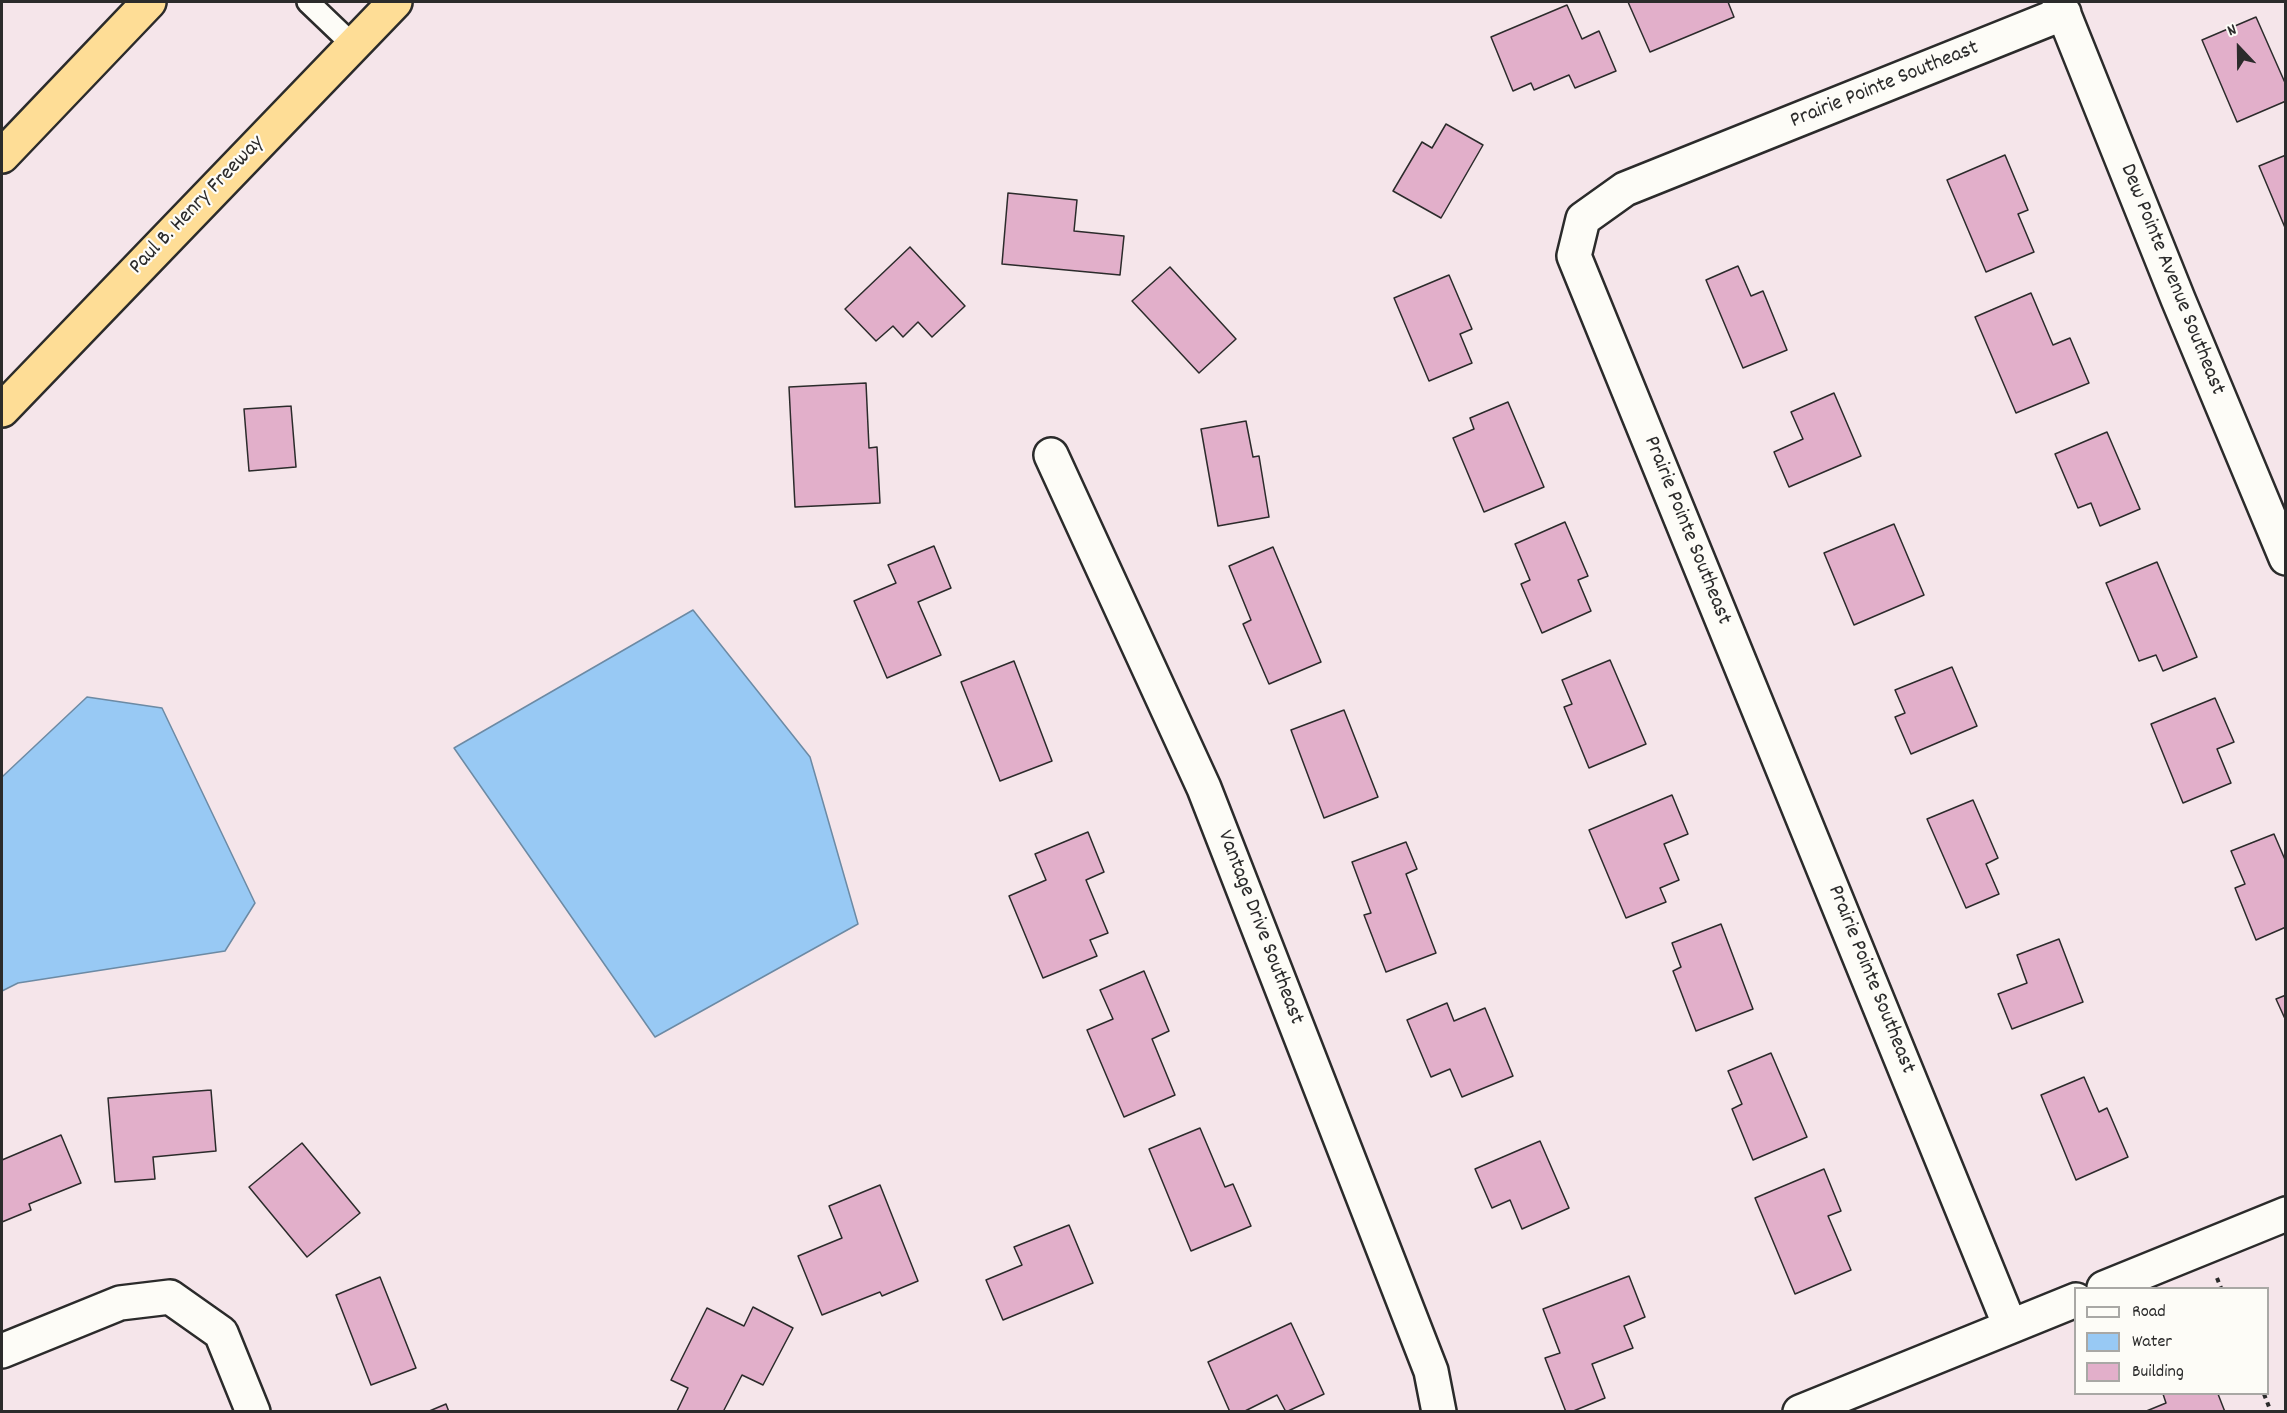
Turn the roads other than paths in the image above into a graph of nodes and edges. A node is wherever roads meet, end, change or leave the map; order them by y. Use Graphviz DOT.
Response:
graph roads {
  1 [pos="149,2"];
  2 [pos="308,2"];
  3 [pos="395,2"];
  4 [pos="2061,8"];
  5 [pos="353,45"];
  6 [pos="2,156"];
  7 [pos="2,410"];
  8 [pos="1051,455"];
  9 [pos="2286,558"];
  10 [pos="2286,1214"];
  11 [pos="2106,1287"];
  12 [pos="2074,1301"];
  13 [pos="2010,1326"];
  14 [pos="2,1351"];
  15 [pos="253,1412"];
  16 [pos="1439,1412"];
  17 [pos="1800,1412"];
  1 -- 6 [label="highway"];
  2 -- 5 [label="lane"];
  3 -- 5 [label="highway, Paul B. Henry Freeway"];
  4 -- 9 [label="street, Dew Pointe Avenue Southeast"];
  4 -- 13 [label="street, Prairie Pointe Southeast"];
  5 -- 7 [label="highway, Paul B. Henry Freeway"];
  8 -- 16 [label="street, Vantage Drive Southeast"];
  10 -- 11 [label="street"];
  12 -- 13 [label="street"];
  13 -- 17 [label="street"];
  14 -- 15 [label="street"];
}
